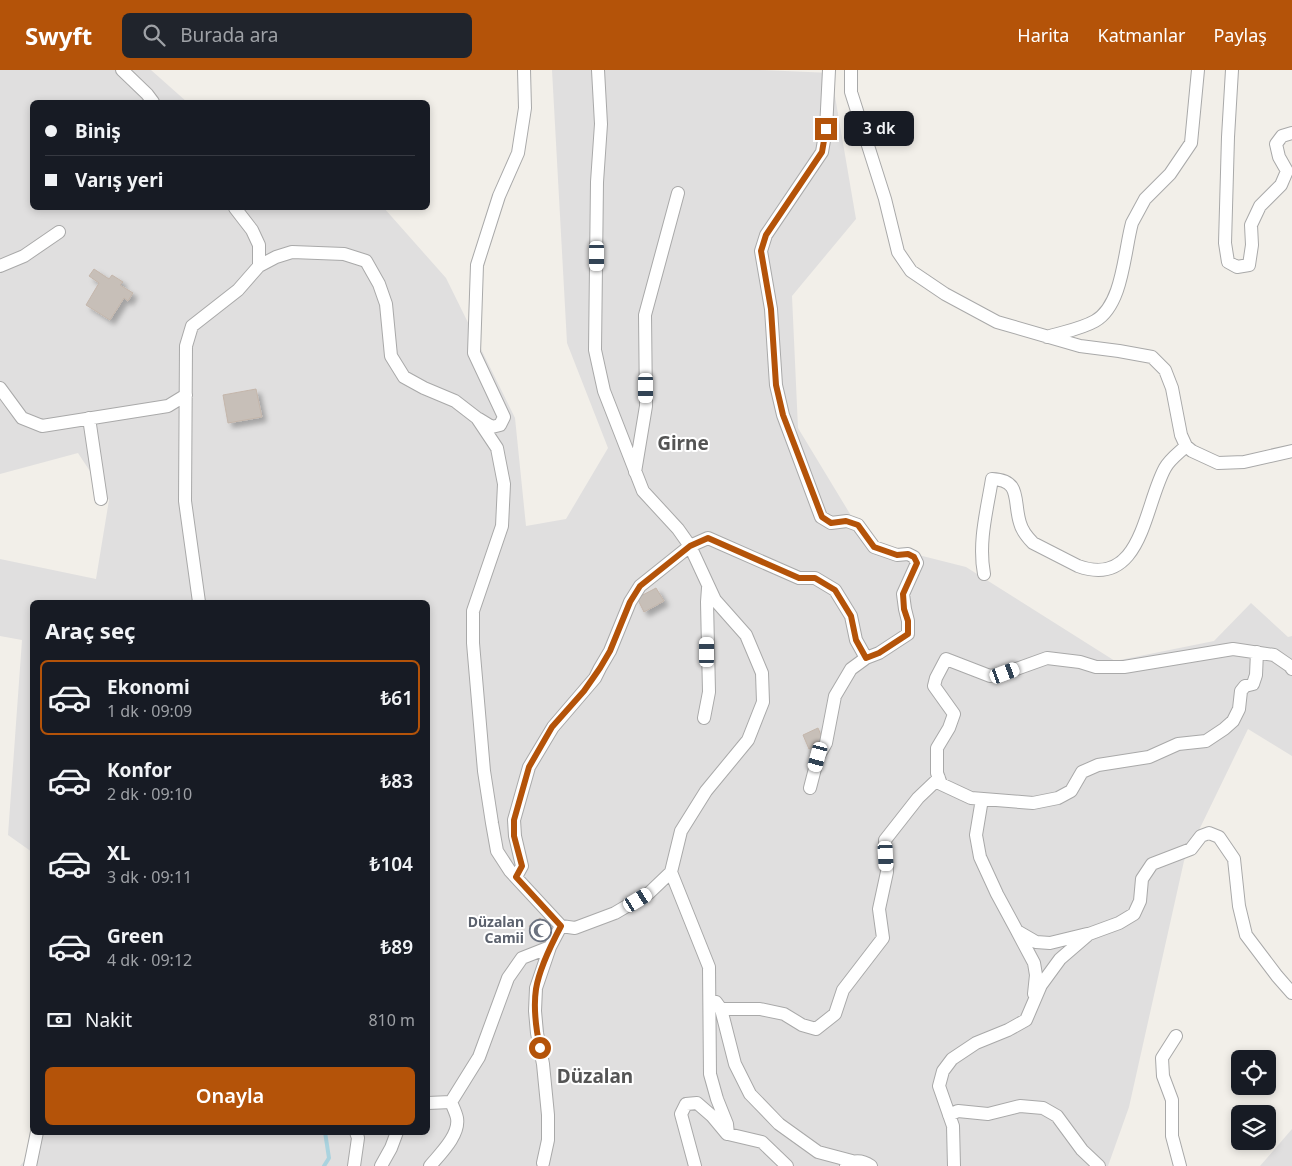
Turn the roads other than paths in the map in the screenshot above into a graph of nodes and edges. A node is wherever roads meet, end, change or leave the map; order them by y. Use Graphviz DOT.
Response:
graph roads {
  1 [pos="122,70"];
  2 [pos="524,70"];
  3 [pos="598,70"];
  4 [pos="830,70"];
  5 [pos="851,70"];
  6 [pos="1198,70"];
  7 [pos="1232,70"];
  8 [pos="152,100"];
  9 [pos="1292,132"];
  10 [pos="678,193"];
  11 [pos="237,210"];
  12 [pos="59,232"];
  13 [pos="0,266"];
  14 [pos="258,266"];
  15 [pos="1047,336"];
  16 [pos="0,388"];
  17 [pos="186,395"];
  18 [pos="90,418"];
  19 [pos="477,418"];
  20 [pos="1186,446"];
  21 [pos="1292,451"];
  22 [pos="635,472"];
  23 [pos="101,499"];
  24 [pos="690,546"];
  25 [pos="984,574"];
  26 [pos="708,587"];
  27 [pos="199,600"];
  28 [pos="1257,652"];
  29 [pos="866,658"];
  30 [pos="1292,669"];
  31 [pos="704,718"];
  32 [pos="939,778"];
  33 [pos="810,788"];
  34 [pos="982,800"];
  35 [pos="671,872"];
  36 [pos="516,877"];
  37 [pos="561,926"];
  38 [pos="1017,931"];
  39 [pos="1089,934"];
  40 [pos="550,947"];
  41 [pos="1292,993"];
  42 [pos="710,994"];
  43 [pos="1034,1002"];
  44 [pos="721,1009"];
  45 [pos="1176,1036"];
  46 [pos="451,1102"];
  47 [pos="430,1103"];
  48 [pos="949,1115"];
  49 [pos="728,1134"];
  50 [pos="36,1135"];
  51 [pos="357,1135"];
  52 [pos="395,1135"];
  53 [pos="542,1163"];
  54 [pos="848,1164"];
  55 [pos="30,1166"];
  56 [pos="354,1166"];
  57 [pos="381,1166"];
  58 [pos="430,1166"];
  59 [pos="695,1166"];
  60 [pos="787,1166"];
  61 [pos="870,1166"];
  62 [pos="954,1166"];
  63 [pos="1099,1166"];
  64 [pos="1180,1166"];
  1 -- 8 [label="street"];
  2 -- 19 [label="street"];
  3 -- 22 [label="street"];
  4 -- 29 [label="street"];
  5 -- 15 [label="street"];
  6 -- 15 [label="street"];
  7 -- 9 [label="street"];
  10 -- 22 [label="street"];
  11 -- 14 [label="street"];
  12 -- 13 [label="street"];
  14 -- 17 [label="street"];
  14 -- 19 [label="street"];
  15 -- 20 [label="street"];
  16 -- 18 [label="street"];
  17 -- 18 [label="street"];
  17 -- 27 [label="street"];
  18 -- 23 [label="street"];
  19 -- 36 [label="street"];
  20 -- 21 [label="street"];
  20 -- 25 [label="street"];
  22 -- 24 [label="street"];
  24 -- 26 [label="street"];
  24 -- 29 [label="street"];
  24 -- 36 [label="street"];
  26 -- 31 [label="street"];
  26 -- 35 [label="street"];
  28 -- 30 [label="street"];
  28 -- 32 [label="street"];
  28 -- 34 [label="street"];
  29 -- 33 [label="street"];
  32 -- 34 [label="street"];
  32 -- 44 [label="street"];
  34 -- 38 [label="street"];
  35 -- 37 [label="street"];
  35 -- 42 [label="street"];
  36 -- 37 [label="street"];
  37 -- 40 [label="street"];
  38 -- 39 [label="street"];
  38 -- 43 [label="street"];
  39 -- 41 [label="street"];
  39 -- 43 [label="street"];
  40 -- 46 [label="street"];
  40 -- 53 [label="street"];
  42 -- 44 [label="street"];
  42 -- 49 [label="street"];
  43 -- 48 [label="street"];
  44 -- 54 [label="street"];
  45 -- 64 [label="street"];
  46 -- 47 [label="street"];
  46 -- 58 [label="street"];
  48 -- 62 [label="street"];
  48 -- 63 [label="street"];
  49 -- 59 [label="street"];
  49 -- 60 [label="street"];
  50 -- 55 [label="street"];
  51 -- 56 [label="street"];
  52 -- 57 [label="street"];
  54 -- 61 [label="street"];
}
